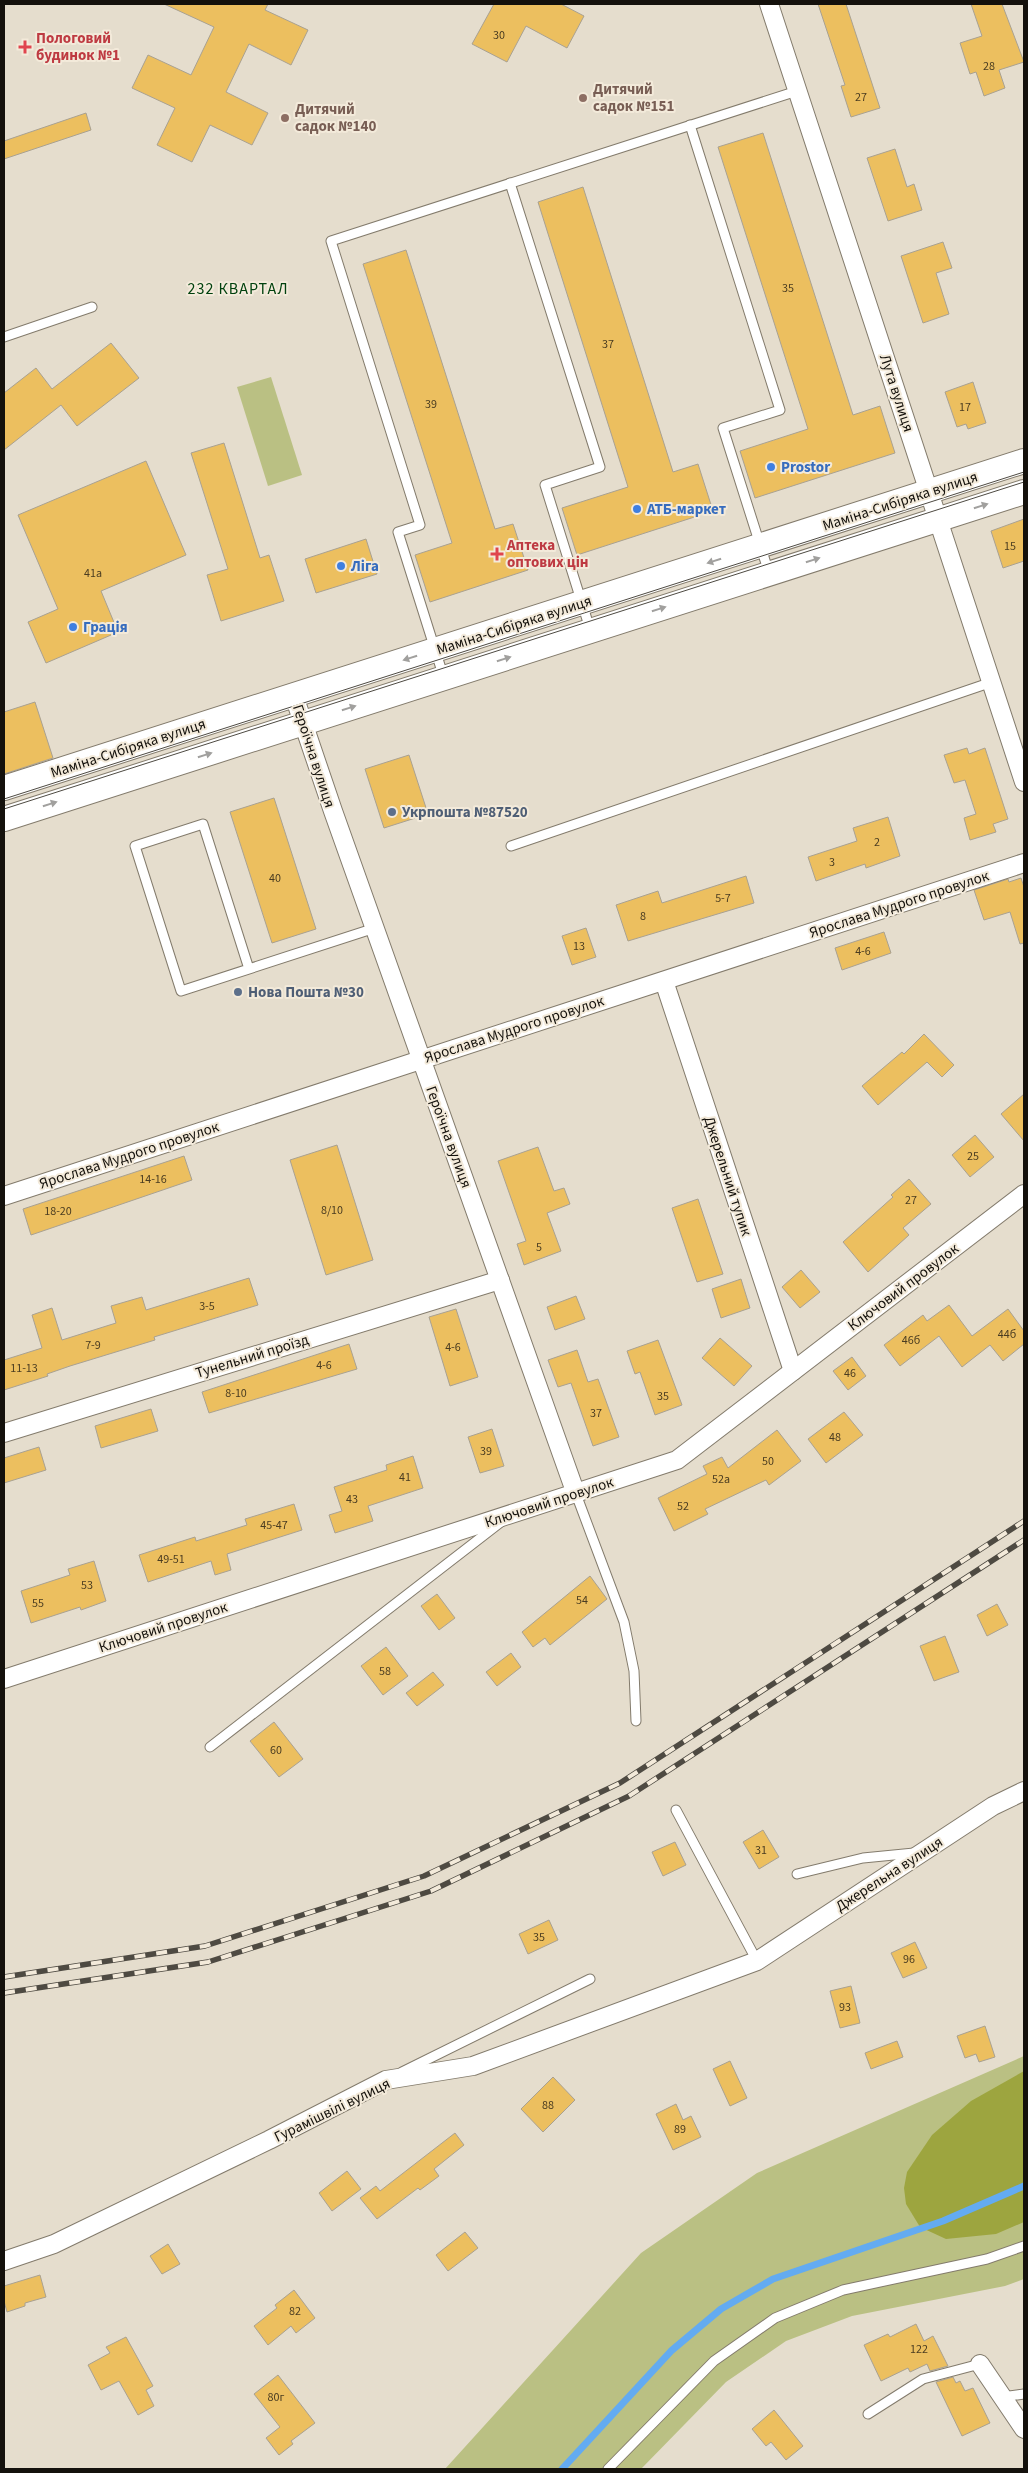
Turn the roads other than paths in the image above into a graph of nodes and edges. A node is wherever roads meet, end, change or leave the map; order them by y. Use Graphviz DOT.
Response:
graph roads {
  1 [pos="769,4"];
  2 [pos="798,91"];
  3 [pos="690,125"];
  4 [pos="510,184"];
  5 [pos="92,308"];
  6 [pos="4,337"];
  7 [pos="1024,462"];
  8 [pos="929,492"];
  9 [pos="1024,492"];
  10 [pos="938,520"];
  11 [pos="760,546"];
  12 [pos="769,574"];
  13 [pos="582,603"];
  14 [pos="591,631"];
  15 [pos="435,650"];
  16 [pos="444,678"];
  17 [pos="992,682"];
  18 [pos="294,696"];
  19 [pos="303,723"];
  20 [pos="1024,782"];
  21 [pos="4,788"];
  22 [pos="4,819"];
  23 [pos="511,846"];
  24 [pos="1024,863"];
  25 [pos="375,928"];
  26 [pos="249,969"];
  27 [pos="664,980"];
  28 [pos="421,1060"];
  29 [pos="1024,1194"];
  30 [pos="4,1196"];
  31 [pos="500,1280"];
  32 [pos="793,1371"];
  33 [pos="4,1433"];
  34 [pos="576,1494"];
  35 [pos="511,1515"];
  36 [pos="4,1679"];
  37 [pos="636,1721"];
  38 [pos="210,1747"];
  39 [pos="1024,1791"];
  40 [pos="676,1810"];
  41 [pos="922,1852"];
  42 [pos="797,1874"];
  43 [pos="757,1961"];
  44 [pos="590,1979"];
  45 [pos="386,2080"];
  46 [pos="1024,2246"];
  47 [pos="4,2261"];
  48 [pos="980,2364"];
  49 [pos="1024,2394"];
  50 [pos="1002,2397"];
  51 [pos="868,2414"];
  52 [pos="1024,2429"];
  53 [pos="608,2469"];
  1 -- 2 [label="street, Лута вулиця"];
  2 -- 3 [label="lane"];
  2 -- 8 [label="street, Лута вулиця"];
  3 -- 4 [label="lane"];
  3 -- 11 [label="lane"];
  4 -- 13 [label="lane"];
  4 -- 15 [label="lane"];
  5 -- 6 [label="lane"];
  7 -- 8 [label="main road, Маміна-Сибіряка вулиця"];
  8 -- 10 [label="street, Лута вулиця"];
  8 -- 11 [label="main road, Маміна-Сибіряка вулиця"];
  10 -- 9 [label="main road, Маміна-Сибіряка вулиця, one-way"];
  12 -- 10 [label="main road, Маміна-Сибіряка вулиця, one-way"];
  10 -- 17 [label="street, Лута вулиця"];
  11 -- 12 [label="lane"];
  11 -- 13 [label="main road, Маміна-Сибіряка вулиця, one-way"];
  14 -- 12 [label="main road, Маміна-Сибіряка вулиця, one-way"];
  13 -- 14 [label="lane"];
  13 -- 15 [label="main road, Маміна-Сибіряка вулиця"];
  16 -- 14 [label="main road, Маміна-Сибіряка вулиця, one-way"];
  15 -- 16 [label="lane"];
  15 -- 18 [label="main road, Маміна-Сибіряка вулиця, one-way"];
  19 -- 16 [label="main road, Маміна-Сибіряка вулиця, one-way"];
  17 -- 20 [label="street, Лута вулиця"];
  17 -- 23 [label="lane"];
  18 -- 19 [label="street, Героїчна вулиця"];
  18 -- 21 [label="main road, Маміна-Сибіряка вулиця"];
  22 -- 19 [label="main road, Маміна-Сибіряка вулиця, one-way"];
  19 -- 25 [label="street, Героїчна вулиця"];
  24 -- 27 [label="street, Ярослава Мудрого провулок"];
  25 -- 26 [label="lane"];
  25 -- 28 [label="street, Героїчна вулиця"];
  26 -- 26 [label="lane"];
  27 -- 28 [label="street, Ярослава Мудрого провулок"];
  27 -- 32 [label="street, Джерельний тупик"];
  28 -- 30 [label="street, Ярослава Мудрого провулок"];
  28 -- 31 [label="street, Героїчна вулиця"];
  29 -- 32 [label="street, Ключовий провулок"];
  31 -- 33 [label="street, Тунельний проїзд"];
  31 -- 34 [label="street, Героїчна вулиця"];
  32 -- 34 [label="street, Ключовий провулок"];
  34 -- 35 [label="street, Ключовий провулок"];
  34 -- 37 [label="lane"];
  35 -- 36 [label="street, Ключовий провулок"];
  35 -- 38 [label="lane"];
  39 -- 41 [label="street, Джерельна вулиця"];
  40 -- 43 [label="lane"];
  41 -- 42 [label="lane"];
  41 -- 43 [label="street, Джерельна вулиця"];
  43 -- 45 [label="street, Гурамішвілі вулиця"];
  44 -- 45 [label="lane"];
  45 -- 47 [label="street, Гурамішвілі вулиця"];
  46 -- 53 [label="lane"];
  48 -- 50 [label="street"];
  48 -- 51 [label="lane"];
  49 -- 50 [label="lane"];
  50 -- 52 [label="street"];
}
